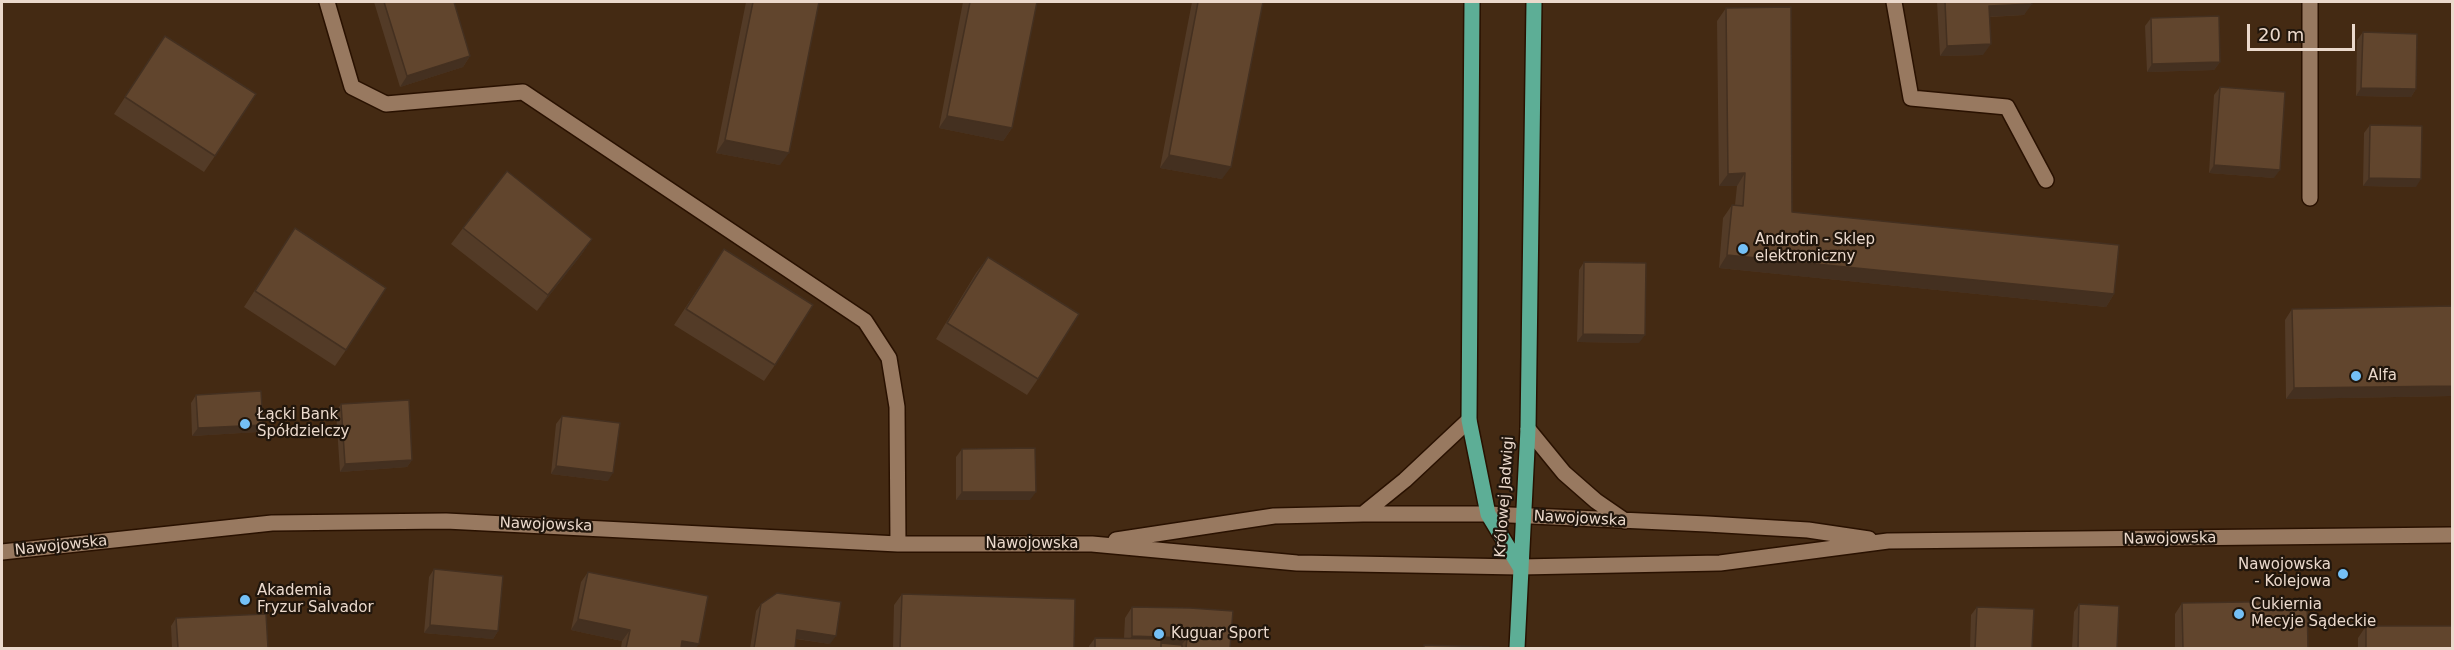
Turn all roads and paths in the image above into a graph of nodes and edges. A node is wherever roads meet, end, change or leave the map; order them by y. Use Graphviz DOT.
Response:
graph roads {
  1 [pos="327,2"];
  2 [pos="1472,2"];
  3 [pos="1534,2"];
  4 [pos="1894,2"];
  5 [pos="2310,2"];
  6 [pos="2046,180"];
  7 [pos="2310,198"];
  8 [pos="1469,420"];
  9 [pos="1528,429"];
  10 [pos="1363,514"];
  11 [pos="1488,514"];
  12 [pos="1525,516"];
  13 [pos="1624,521"];
  14 [pos="2452,535"];
  15 [pos="1888,542"];
  16 [pos="898,544"];
  17 [pos="1092,544"];
  18 [pos="2,552"];
  19 [pos="1520,567"];
  20 [pos="1517,648"];
  1 -- 16 [label="street"];
  2 -- 8 [label="main road, Królowej Jadwigi"];
  3 -- 9 [label="main road, Królowej Jadwigi"];
  4 -- 6 [label="street"];
  5 -- 7 [label="street"];
  8 -- 10 [label="street"];
  8 -- 11 [label="main road, Królowej Jadwigi"];
  9 -- 12 [label="main road, Królowej Jadwigi"];
  9 -- 13 [label="street"];
  10 -- 11 [label="street, Nawojowska"];
  10 -- 17 [label="street, Nawojowska"];
  11 -- 12 [label="street, Nawojowska"];
  11 -- 19 [label="main road, Królowej Jadwigi"];
  12 -- 13 [label="street, Nawojowska"];
  12 -- 19 [label="main road, Królowej Jadwigi"];
  13 -- 15 [label="street, Nawojowska"];
  14 -- 15 [label="street, Nawojowska"];
  15 -- 19 [label="street, Nawojowska"];
  16 -- 17 [label="street, Nawojowska"];
  16 -- 18 [label="street, Nawojowska"];
  17 -- 19 [label="street, Nawojowska"];
  19 -- 20 [label="main road"];
}
